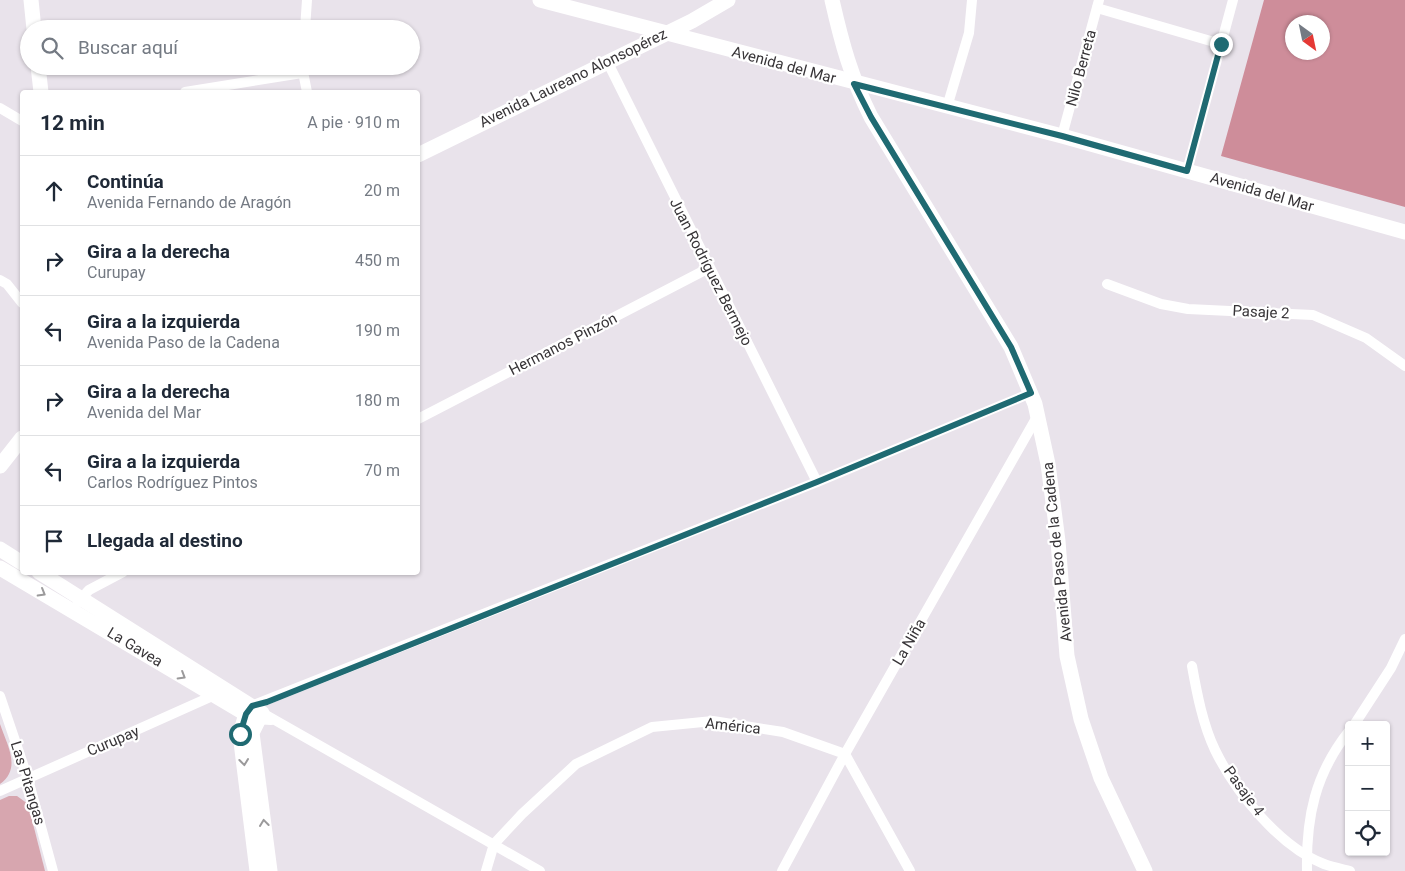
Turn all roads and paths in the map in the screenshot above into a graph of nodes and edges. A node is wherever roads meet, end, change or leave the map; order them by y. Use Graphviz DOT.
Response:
graph roads {
  1 [pos="31,0"];
  2 [pos="307,0"];
  3 [pos="540,0"];
  4 [pos="728,0"];
  5 [pos="832,0"];
  6 [pos="972,0"];
  7 [pos="1233,0"];
  8 [pos="1098,4"];
  9 [pos="33,20"];
  10 [pos="306,20"];
  11 [pos="665,34"];
  12 [pos="1221,44"];
  13 [pos="607,61"];
  14 [pos="39,75"];
  15 [pos="275,75"];
  16 [pos="303,75"];
  17 [pos="854,84"];
  18 [pos="41,90"];
  19 [pos="196,90"];
  20 [pos="307,90"];
  21 [pos="947,106"];
  22 [pos="0,108"];
  23 [pos="20,119"];
  24 [pos="1062,136"];
  25 [pos="420,154"];
  26 [pos="1187,171"];
  27 [pos="1405,232"];
  28 [pos="709,268"];
  29 [pos="0,280"];
  30 [pos="1107,284"];
  31 [pos="20,300"];
  32 [pos="1405,366"];
  33 [pos="1031,393"];
  34 [pos="1038,415"];
  35 [pos="420,418"];
  36 [pos="20,441"];
  37 [pos="0,466"];
  38 [pos="817,482"];
  39 [pos="0,549"];
  40 [pos="20,562"];
  41 [pos="0,568"];
  42 [pos="43,575"];
  43 [pos="117,575"];
  44 [pos="77,604"];
  45 [pos="1405,639"];
  46 [pos="1192,666"];
  47 [pos="219,692"];
  48 [pos="0,696"];
  49 [pos="259,712"];
  50 [pos="1357,721"];
  51 [pos="1345,736"];
  52 [pos="845,754"];
  53 [pos="28,778"];
  54 [pos="0,791"];
  55 [pos="494,844"];
  56 [pos="1307,854"];
  57 [pos="53,871"];
  58 [pos="257,871"];
  59 [pos="270,871"];
  60 [pos="486,871"];
  61 [pos="540,871"];
  62 [pos="782,871"];
  63 [pos="910,871"];
  64 [pos="1145,871"];
  65 [pos="1307,871"];
  66 [pos="1350,871"];
  1 -- 9 [label="street"];
  2 -- 10 [label="street"];
  3 -- 11 [label="street, Avenida del Mar"];
  4 -- 11 [label="street, Avenida Laureano Alonsopérez"];
  5 -- 17 [label="street, Avenida Paso de la Cadena"];
  6 -- 21 [label="street"];
  7 -- 12 [label="street"];
  8 -- 12 [label="street"];
  8 -- 24 [label="street, Nilo Berreta"];
  11 -- 13 [label="street, Avenida Laureano Alonsopérez"];
  11 -- 17 [label="street, Avenida del Mar"];
  12 -- 26 [label="street"];
  13 -- 25 [label="street, Avenida Laureano Alonsopérez"];
  13 -- 28 [label="street, Juan Rodríguez Bermejo"];
  14 -- 18 [label="street"];
  15 -- 19 [label="street"];
  16 -- 20 [label="street"];
  17 -- 21 [label="street, Avenida del Mar"];
  17 -- 33 [label="street, Avenida Paso de la Cadena"];
  21 -- 24 [label="street, Avenida del Mar"];
  22 -- 23 [label="street"];
  24 -- 26 [label="street, Avenida del Mar"];
  26 -- 27 [label="street, Avenida del Mar"];
  28 -- 35 [label="street, Hermanos Pinzón"];
  28 -- 38 [label="street, Juan Rodríguez Bermejo"];
  29 -- 31 [label="street"];
  30 -- 32 [label="street, Pasaje 2"];
  33 -- 34 [label="street, Avenida Paso de la Cadena"];
  33 -- 38 [label="street"];
  34 -- 52 [label="street, La Niña"];
  34 -- 64 [label="street, Avenida Paso de la Cadena"];
  36 -- 37 [label="street"];
  38 -- 49 [label="street"];
  39 -- 40 [label="street"];
  41 -- 44 [label="street, La Gavea, one-way"];
  42 -- 44 [label="street, La Gavea"];
  43 -- 44 [label="street"];
  44 -- 47 [label="street, La Gavea"];
  45 -- 50 [label="street"];
  46 -- 56 [label="street, Pasaje 4"];
  47 -- 49 [label="street, La Gavea"];
  47 -- 53 [label="street, Curupay"];
  48 -- 53 [label="street, Las Pitangas"];
  49 -- 55 [label="street, La Gavea"];
  49 -- 58 [label="street, one-way"];
  59 -- 49 [label="street, one-way"];
  51 -- 56 [label="street"];
  52 -- 55 [label="street, América"];
  52 -- 62 [label="street, La Niña"];
  52 -- 63 [label="street"];
  53 -- 54 [label="street, Curupay"];
  53 -- 57 [label="street, Las Pitangas"];
  55 -- 60 [label="street"];
  55 -- 61 [label="street, La Gavea"];
  56 -- 65 [label="street"];
  56 -- 66 [label="street, Pasaje 4"];
}
